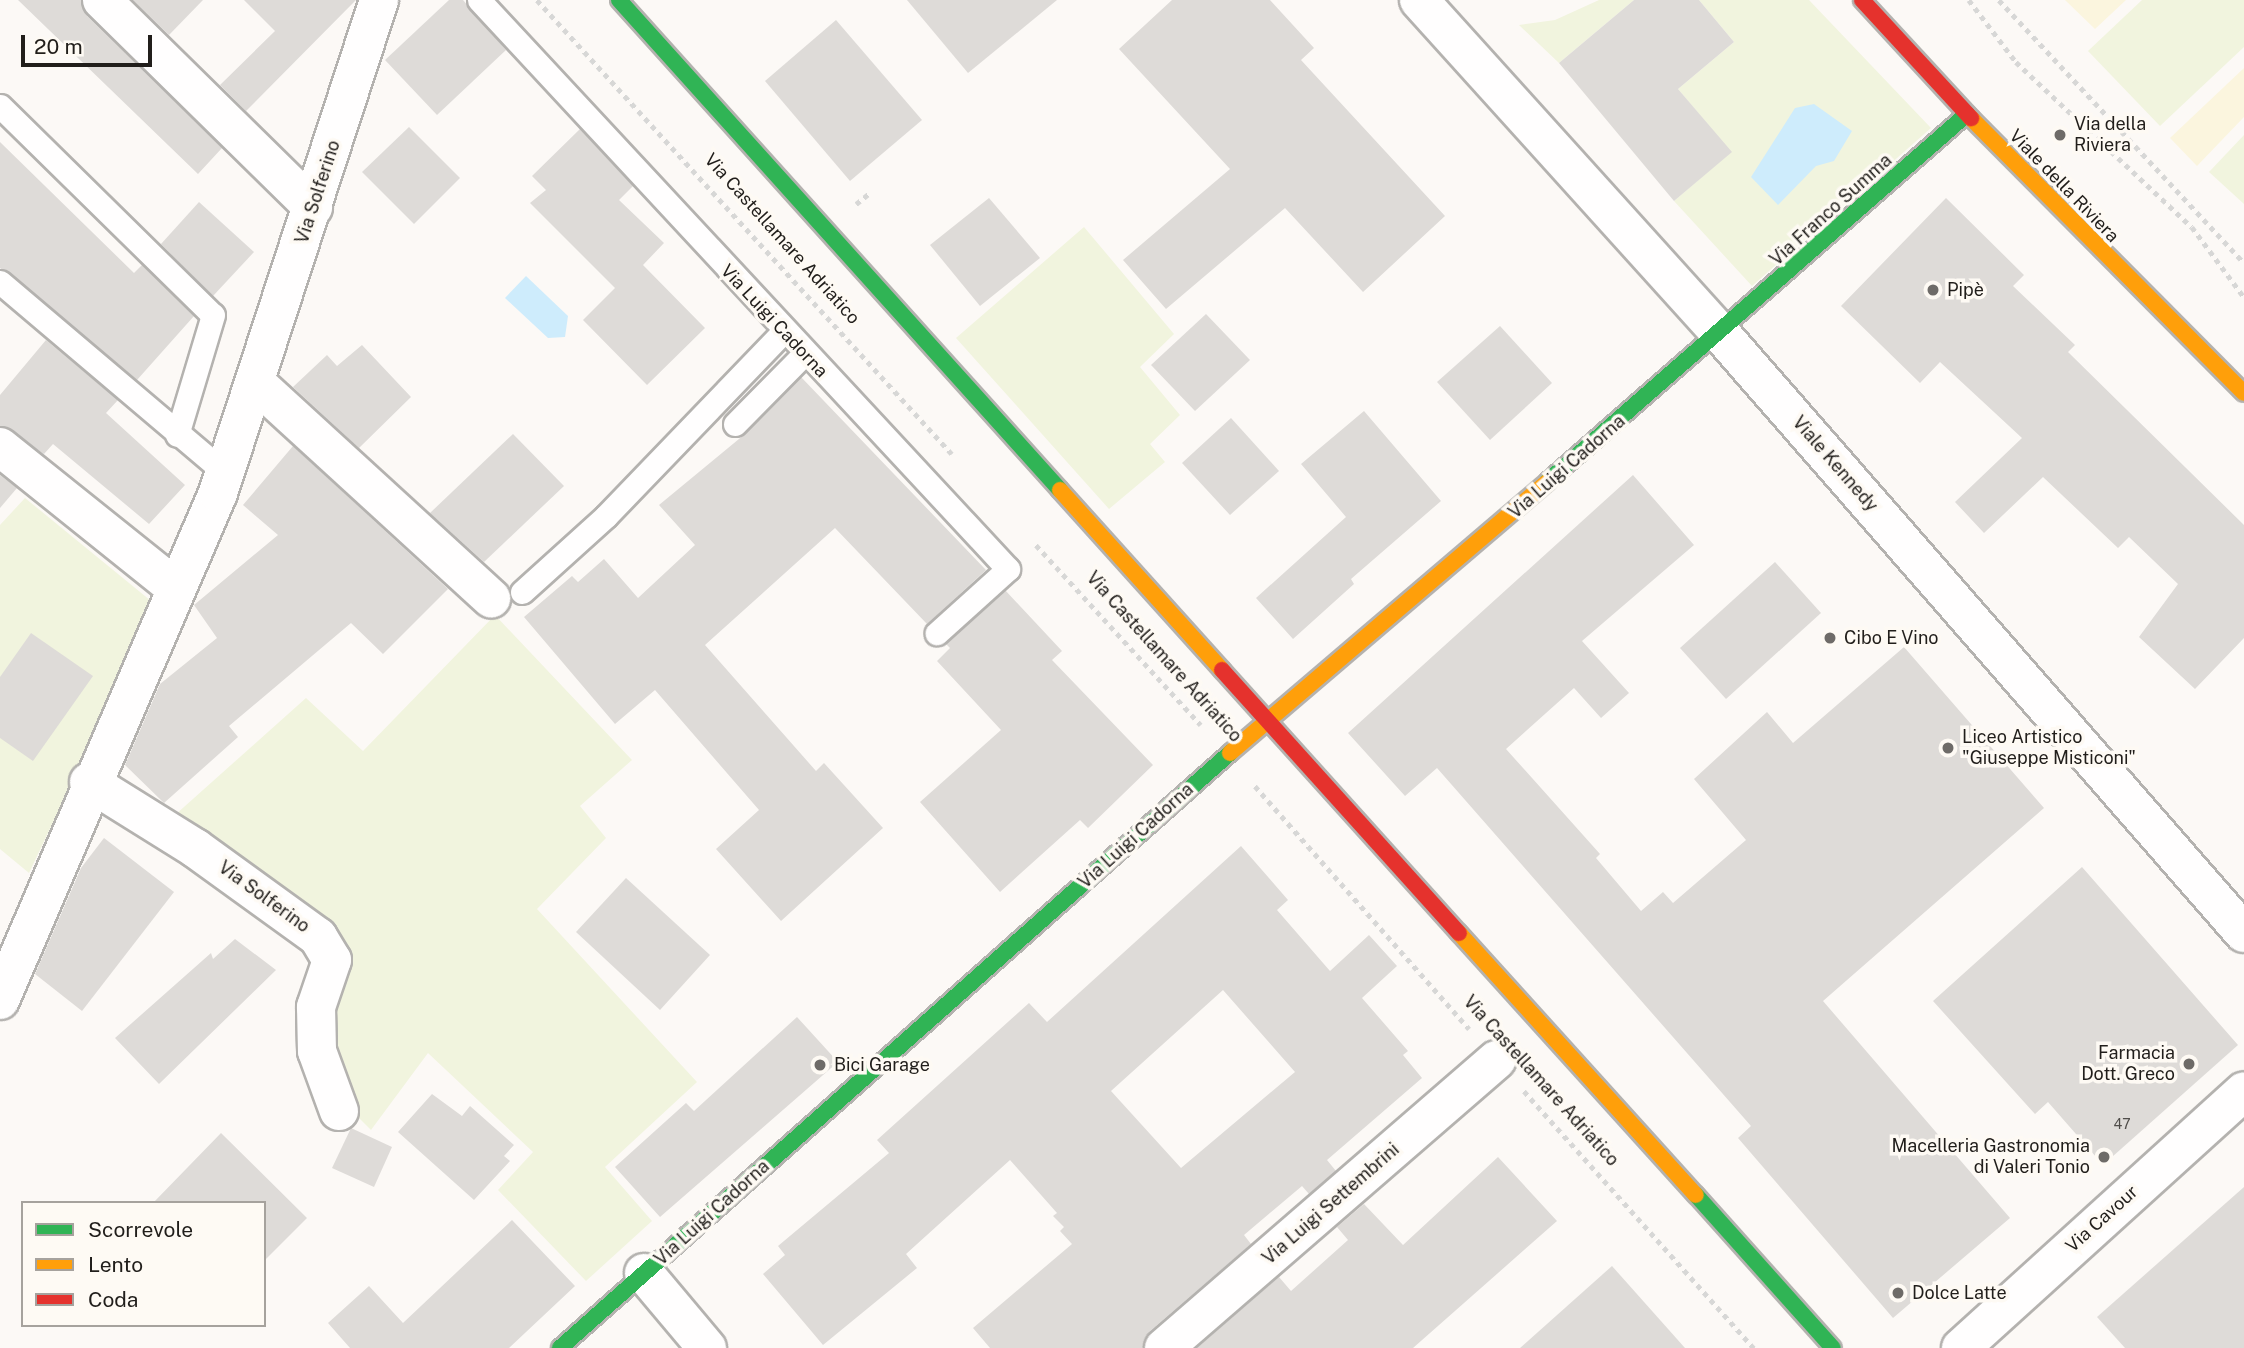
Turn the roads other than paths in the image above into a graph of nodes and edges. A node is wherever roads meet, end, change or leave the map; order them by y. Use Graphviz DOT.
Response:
graph roads {
  1 [pos="102,0"];
  2 [pos="379,0"];
  3 [pos="479,0"];
  4 [pos="620,0"];
  5 [pos="1419,0"];
  6 [pos="1862,0"];
  7 [pos="0,106"];
  8 [pos="1967,114"];
  9 [pos="313,207"];
  10 [pos="0,282"];
  11 [pos="784,331"];
  12 [pos="1721,334"];
  13 [pos="804,354"];
  14 [pos="256,383"];
  15 [pos="2244,393"];
  16 [pos="735,424"];
  17 [pos="177,435"];
  18 [pos="0,447"];
  19 [pos="225,473"];
  20 [pos="175,587"];
  21 [pos="507,595"];
  22 [pos="937,633"];
  23 [pos="1269,723"];
  24 [pos="89,782"];
  25 [pos="2244,933"];
  26 [pos="0,1000"];
  27 [pos="1497,1060"];
  28 [pos="2244,1091"];
  29 [pos="339,1111"];
  30 [pos="644,1273"];
  31 [pos="560,1348"];
  32 [pos="707,1348"];
  33 [pos="1164,1348"];
  34 [pos="1833,1348"];
  35 [pos="1961,1348"];
  1 -- 9 [label="street"];
  2 -- 9 [label="street, Via Solferino"];
  3 -- 11 [label="lane, Via Luigi Cadorna"];
  4 -- 23 [label="street, Via Castellamare Adriatico"];
  5 -- 12 [label="street, Viale Kennedy"];
  6 -- 8 [label="street, Viale della Riviera"];
  7 -- 17 [label="lane"];
  8 -- 12 [label="street, Via Franco Summa"];
  8 -- 15 [label="street, Viale della Riviera"];
  9 -- 14 [label="street, Via Solferino"];
  10 -- 17 [label="lane"];
  11 -- 13 [label="lane, Via Luigi Cadorna"];
  11 -- 21 [label="lane"];
  12 -- 23 [label="street, Via Luigi Cadorna"];
  12 -- 25 [label="street, Viale Kennedy"];
  13 -- 16 [label="lane"];
  13 -- 22 [label="lane, Via Luigi Cadorna"];
  14 -- 19 [label="street, Via Solferino"];
  14 -- 21 [label="street"];
  17 -- 19 [label="lane"];
  18 -- 20 [label="street"];
  19 -- 20 [label="street, Via Solferino"];
  20 -- 24 [label="street, Via Solferino"];
  23 -- 30 [label="street, Via Luigi Cadorna"];
  23 -- 34 [label="street, Via Castellamare Adriatico"];
  24 -- 26 [label="street, Via Solferino"];
  24 -- 29 [label="street, Via Solferino"];
  27 -- 33 [label="street, Via Luigi Settembrini"];
  28 -- 35 [label="street, Via Cavour"];
  30 -- 31 [label="street, Via Luigi Cadorna"];
  30 -- 32 [label="street"];
}
